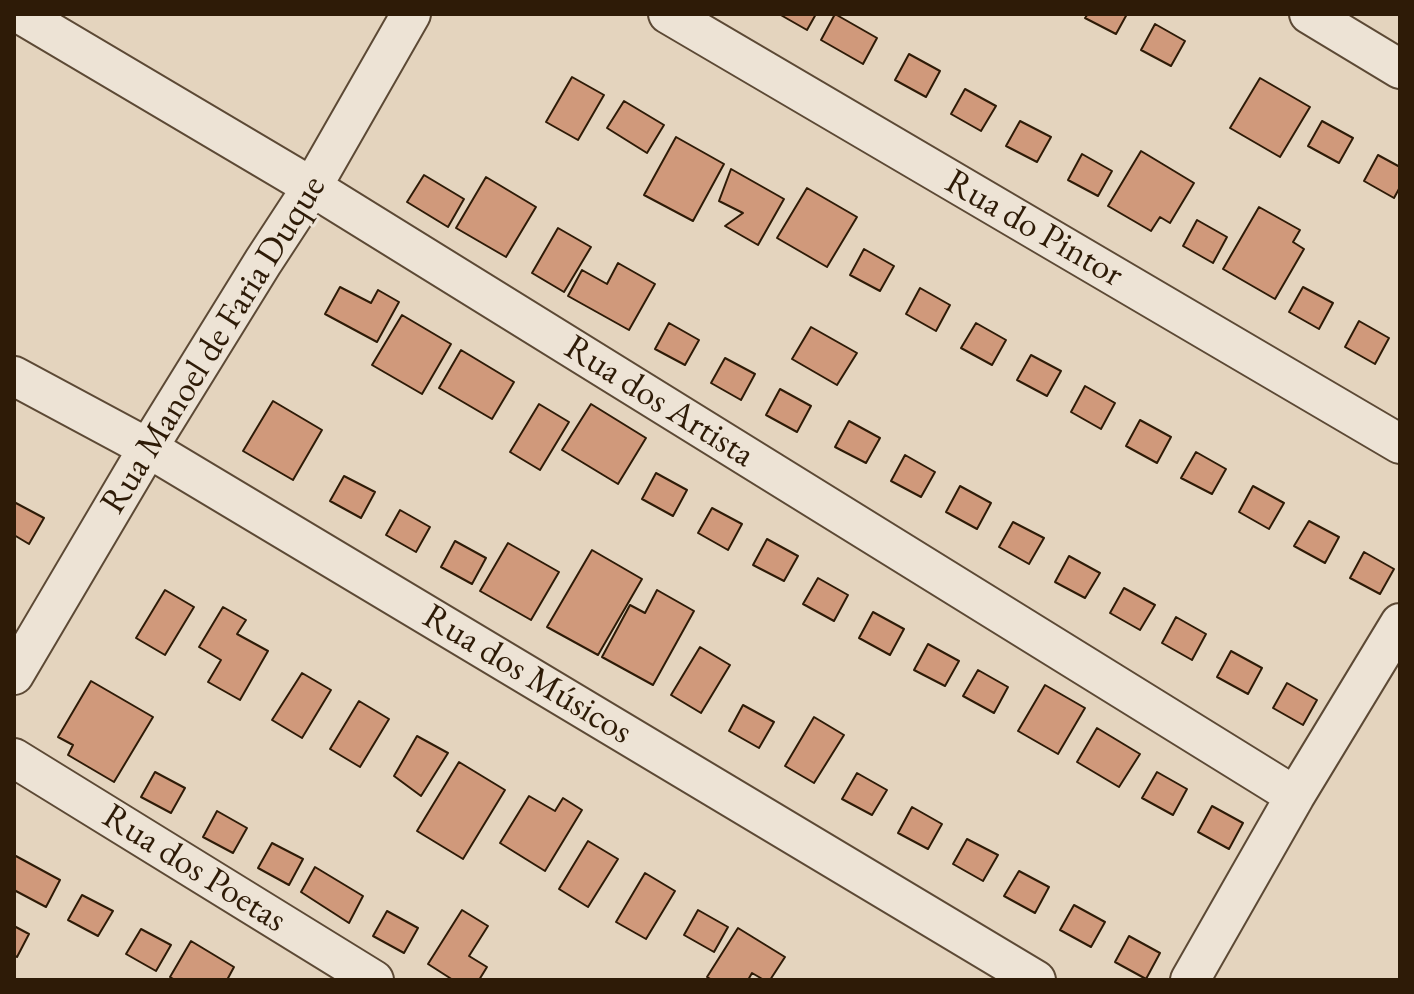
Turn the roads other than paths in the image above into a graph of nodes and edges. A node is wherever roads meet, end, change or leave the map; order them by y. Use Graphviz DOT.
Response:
graph roads {
  1 [pos="20,14"];
  2 [pos="411,14"];
  3 [pos="668,14"];
  4 [pos="1309,14"];
  5 [pos="1400,69"];
  6 [pos="312,187"];
  7 [pos="14,376"];
  8 [pos="1400,444"];
  9 [pos="148,448"];
  10 [pos="1400,623"];
  11 [pos="14,675"];
  12 [pos="14,758"];
  13 [pos="1295,796"];
  14 [pos="374,980"];
  15 [pos="1036,980"];
  16 [pos="1190,980"];
  1 -- 6 [label="street, Rua dos Artista"];
  2 -- 6 [label="street, Rua Manoel de Faria Duque"];
  3 -- 8 [label="street, Rua do Pintor"];
  4 -- 5 [label="street"];
  6 -- 9 [label="street, Rua Manoel de Faria Duque"];
  6 -- 13 [label="street, Rua dos Artista"];
  7 -- 9 [label="street, Rua dos Músicos"];
  9 -- 11 [label="street, Rua Manoel de Faria Duque"];
  9 -- 15 [label="street, Rua dos Músicos"];
  10 -- 13 [label="street"];
  12 -- 14 [label="street, Rua dos Poetas"];
  13 -- 16 [label="street"];
}
